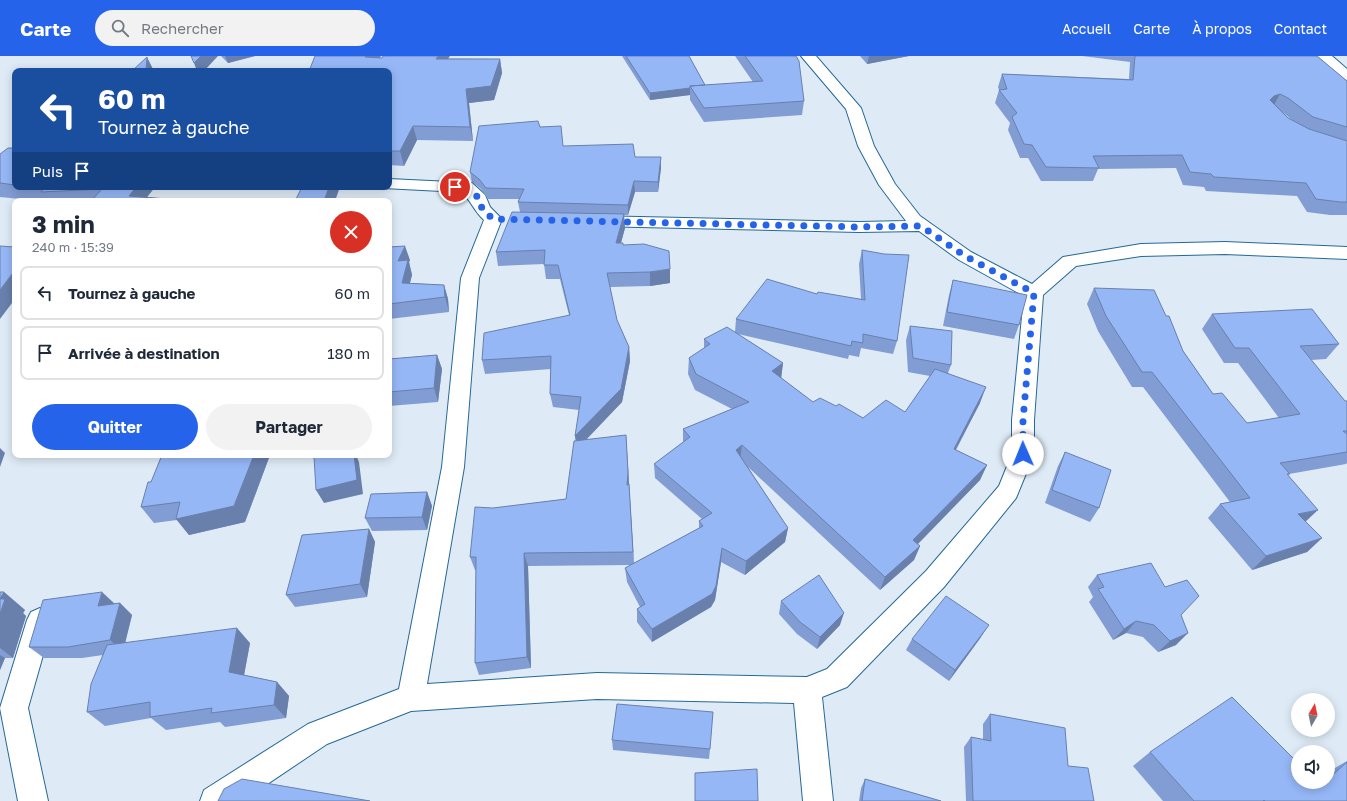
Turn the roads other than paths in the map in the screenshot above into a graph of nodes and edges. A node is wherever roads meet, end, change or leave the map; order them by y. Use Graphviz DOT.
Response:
graph roads {
  1 [pos="808,56"];
  2 [pos="1324,56"];
  3 [pos="1347,76"];
  4 [pos="392,184"];
  5 [pos="580,221"];
  6 [pos="921,226"];
  7 [pos="1347,253"];
  8 [pos="1034,293"];
  9 [pos="43,608"];
  10 [pos="807,690"];
  11 [pos="411,698"];
  12 [pos="33,801"];
  13 [pos="216,801"];
  14 [pos="818,801"];
  1 -- 6 [label="street"];
  2 -- 3 [label="street"];
  4 -- 11 [label="street"];
  5 -- 6 [label="street"];
  6 -- 8 [label="street"];
  7 -- 8 [label="street"];
  8 -- 10 [label="street"];
  9 -- 12 [label="street"];
  10 -- 11 [label="street"];
  10 -- 14 [label="street"];
  11 -- 13 [label="street"];
}
